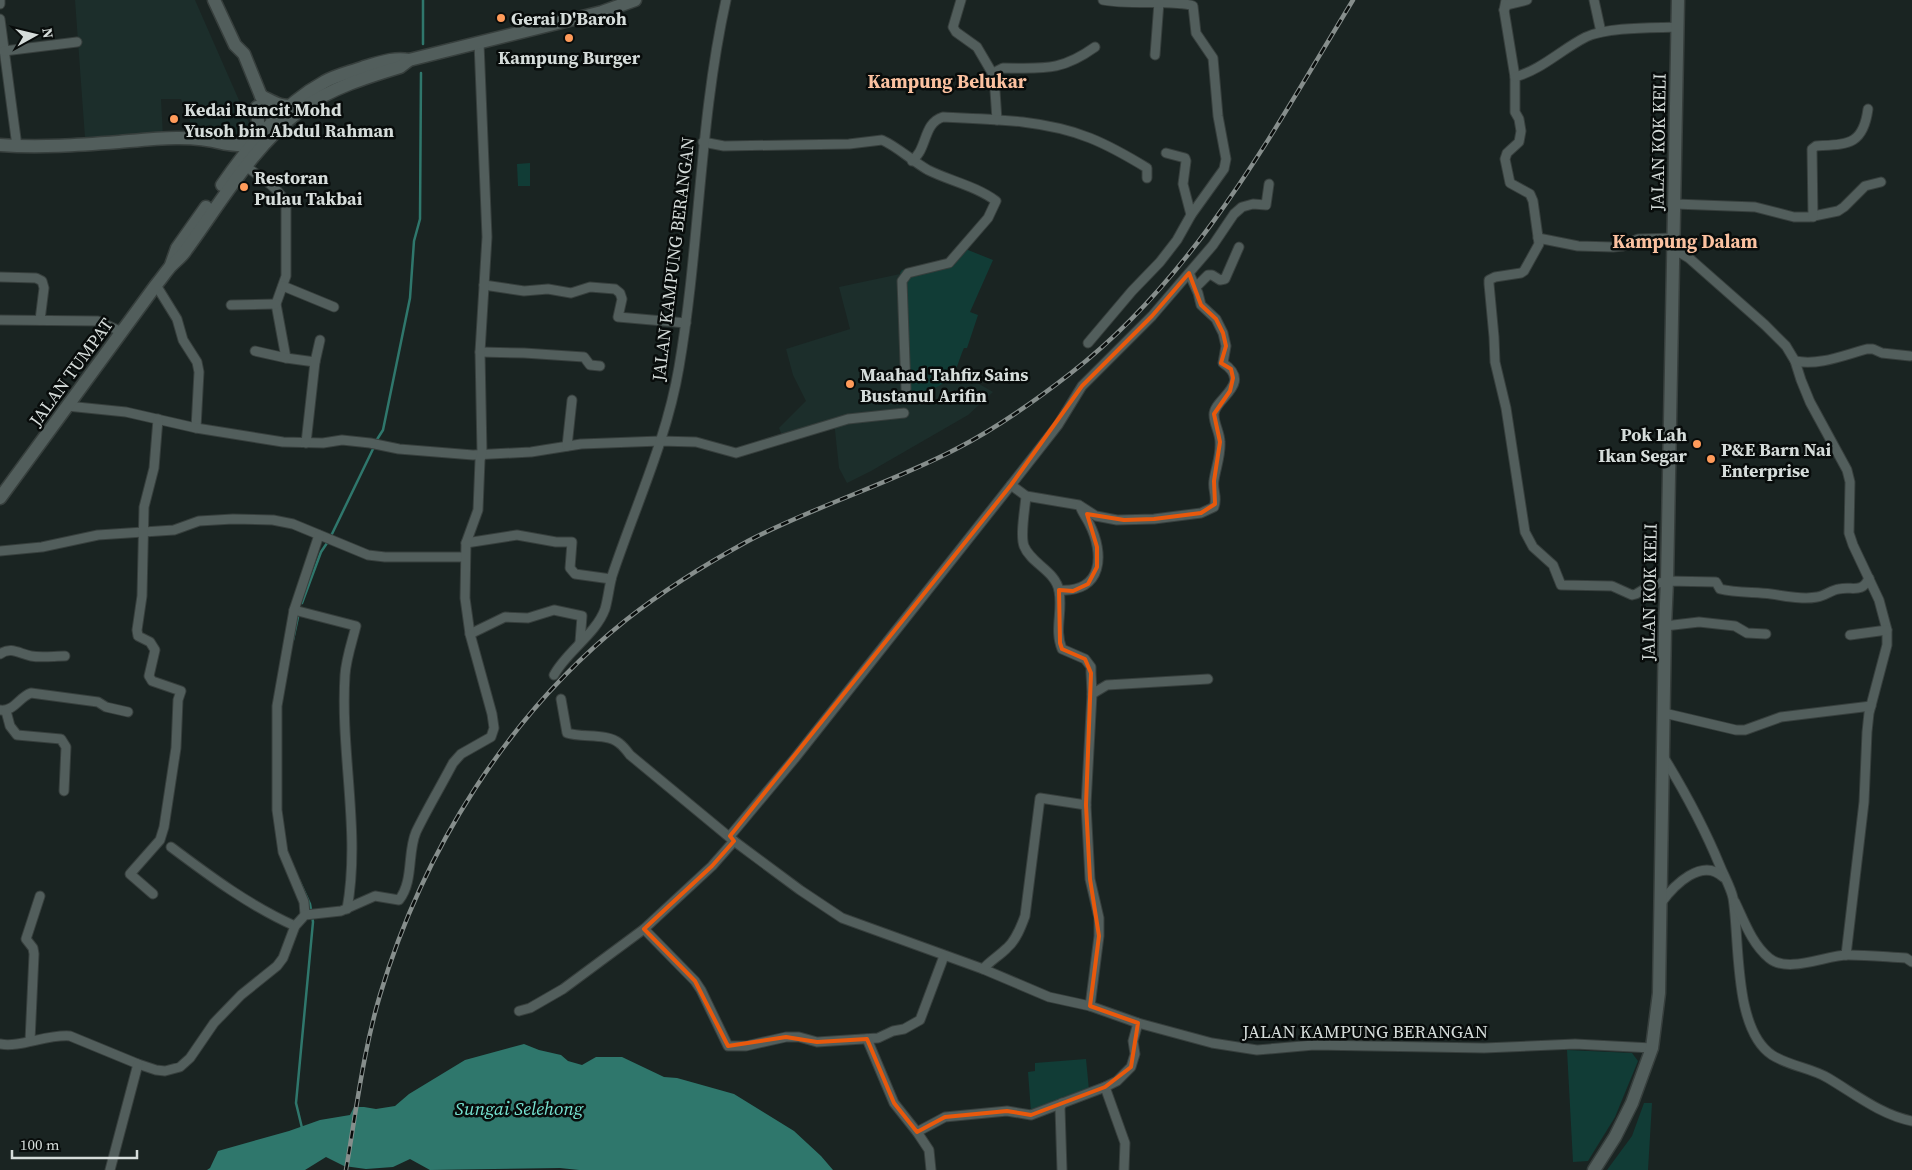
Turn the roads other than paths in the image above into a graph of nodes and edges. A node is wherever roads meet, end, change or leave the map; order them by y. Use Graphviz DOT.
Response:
graph roads {
  1 [pos="0,0"];
  2 [pos="214,0"];
  3 [pos="635,0"];
  4 [pos="726,0"];
  5 [pos="961,0"];
  6 [pos="1103,0"];
  7 [pos="1527,0"];
  8 [pos="1594,0"];
  9 [pos="1678,0"];
  10 [pos="1159,2"];
  11 [pos="0,4"];
  12 [pos="1505,5"];
  13 [pos="0,18"];
  14 [pos="1677,27"];
  15 [pos="1601,32"];
  16 [pos="77,42"];
  17 [pos="479,43"];
  18 [pos="1095,47"];
  19 [pos="4,51"];
  20 [pos="1155,55"];
  21 [pos="3,66"];
  22 [pos="994,76"];
  23 [pos="1515,77"];
  24 [pos="259,101"];
  25 [pos="298,107"];
  26 [pos="1868,110"];
  27 [pos="997,120"];
  28 [pos="274,128"];
  29 [pos="217,141"];
  30 [pos="703,142"];
  31 [pos="0,145"];
  32 [pos="18,146"];
  33 [pos="255,146"];
  34 [pos="1166,153"];
  35 [pos="912,161"];
  36 [pos="251,170"];
  37 [pos="1147,178"];
  38 [pos="1881,182"];
  39 [pos="1269,184"];
  40 [pos="224,196"];
  41 [pos="1674,204"];
  42 [pos="1191,215"];
  43 [pos="1813,217"];
  44 [pos="1538,238"];
  45 [pos="1674,244"];
  46 [pos="1239,247"];
  47 [pos="170,267"];
  48 [pos="1189,273"];
  49 [pos="0,277"];
  50 [pos="156,285"];
  51 [pos="484,285"];
  52 [pos="283,286"];
  53 [pos="1196,287"];
  54 [pos="276,304"];
  55 [pos="232,305"];
  56 [pos="334,307"];
  57 [pos="0,320"];
  58 [pos="40,320"];
  59 [pos="686,324"];
  60 [pos="122,332"];
  61 [pos="320,340"];
  62 [pos="1088,343"];
  63 [pos="255,351"];
  64 [pos="480,352"];
  65 [pos="1910,356"];
  66 [pos="286,358"];
  67 [pos="1795,361"];
  68 [pos="315,362"];
  69 [pos="600,366"];
  70 [pos="906,389"];
  71 [pos="572,400"];
  72 [pos="67,406"];
  73 [pos="904,413"];
  74 [pos="158,419"];
  75 [pos="196,428"];
  76 [pos="660,441"];
  77 [pos="306,443"];
  78 [pos="566,446"];
  79 [pos="482,453"];
  80 [pos="1010,485"];
  81 [pos="1026,496"];
  82 [pos="0,498"];
  83 [pos="1080,506"];
  84 [pos="142,532"];
  85 [pos="319,535"];
  86 [pos="466,543"];
  87 [pos="0,551"];
  88 [pos="465,557"];
  89 [pos="611,578"];
  90 [pos="1869,578"];
  91 [pos="1667,581"];
  92 [pos="1060,590"];
  93 [pos="294,610"];
  94 [pos="1664,626"];
  95 [pos="1887,630"];
  96 [pos="470,634"];
  97 [pos="1766,634"];
  98 [pos="1850,635"];
  99 [pos="580,642"];
  100 [pos="0,654"];
  101 [pos="65,656"];
  102 [pos="554,675"];
  103 [pos="1208,679"];
  104 [pos="1092,694"];
  105 [pos="561,698"];
  106 [pos="1871,706"];
  107 [pos="3,710"];
  108 [pos="128,712"];
  109 [pos="1664,713"];
  110 [pos="1663,755"];
  111 [pos="64,791"];
  112 [pos="1086,805"];
  113 [pos="732,838"];
  114 [pos="172,847"];
  115 [pos="1726,880"];
  116 [pos="153,894"];
  117 [pos="40,896"];
  118 [pos="1732,897"];
  119 [pos="1662,903"];
  120 [pos="347,909"];
  121 [pos="309,915"];
  122 [pos="295,926"];
  123 [pos="644,929"];
  124 [pos="1846,955"];
  125 [pos="944,956"];
  126 [pos="1912,962"];
  127 [pos="983,969"];
  128 [pos="1090,1006"];
  129 [pos="519,1011"];
  130 [pos="1138,1023"];
  131 [pos="867,1039"];
  132 [pos="30,1041"];
  133 [pos="0,1044"];
  134 [pos="1652,1048"];
  135 [pos="138,1064"];
  136 [pos="1105,1087"];
  137 [pos="1062,1103"];
  138 [pos="1912,1121"];
  139 [pos="917,1132"];
  140 [pos="110,1170"];
  141 [pos="931,1170"];
  142 [pos="1062,1170"];
  143 [pos="1124,1170"];
  144 [pos="1594,1170"];
  1 -- 11 [label="street"];
  2 -- 24 [label="street"];
  3 -- 17 [label="street, JALAN TUMPAT"];
  4 -- 30 [label="street, JALAN KAMPUNG BERANGAN"];
  5 -- 22 [label="street"];
  6 -- 10 [label="street"];
  7 -- 12 [label="street"];
  8 -- 15 [label="street"];
  9 -- 14 [label="street, JALAN KOK KELI"];
  10 -- 20 [label="street"];
  10 -- 42 [label="street"];
  12 -- 23 [label="street"];
  13 -- 19 [label="street"];
  14 -- 15 [label="street"];
  14 -- 41 [label="street, JALAN KOK KELI"];
  15 -- 23 [label="street"];
  16 -- 19 [label="street"];
  17 -- 25 [label="street, JALAN TUMPAT"];
  17 -- 51 [label="street"];
  18 -- 22 [label="street"];
  19 -- 21 [label="street"];
  21 -- 32 [label="street"];
  22 -- 27 [label="street"];
  23 -- 44 [label="street"];
  24 -- 25 [label="street"];
  24 -- 28 [label="street"];
  24 -- 33 [label="street"];
  25 -- 28 [label="street, JALAN TUMPAT"];
  25 -- 36 [label="street"];
  26 -- 43 [label="street"];
  27 -- 35 [label="street"];
  27 -- 37 [label="street"];
  28 -- 33 [label="street, JALAN TUMPAT"];
  29 -- 32 [label="street"];
  29 -- 33 [label="street"];
  29 -- 33 [label="street"];
  30 -- 35 [label="street"];
  30 -- 59 [label="street, JALAN KAMPUNG BERANGAN"];
  31 -- 32 [label="street"];
  33 -- 40 [label="street, JALAN TUMPAT"];
  33 -- 47 [label="street, JALAN TUMPAT"];
  34 -- 42 [label="street"];
  35 -- 70 [label="street"];
  36 -- 40 [label="street"];
  36 -- 52 [label="street"];
  38 -- 43 [label="street"];
  39 -- 48 [label="street"];
  40 -- 47 [label="street, JALAN TUMPAT"];
  41 -- 43 [label="street"];
  41 -- 45 [label="street, JALAN KOK KELI"];
  42 -- 62 [label="street"];
  44 -- 45 [label="street"];
  44 -- 91 [label="street"];
  45 -- 67 [label="street"];
  45 -- 91 [label="street, JALAN KOK KELI"];
  46 -- 53 [label="street"];
  47 -- 50 [label="street, JALAN TUMPAT"];
  48 -- 53 [label="street"];
  48 -- 80 [label="street"];
  49 -- 58 [label="street"];
  50 -- 60 [label="street, JALAN TUMPAT"];
  50 -- 75 [label="street"];
  51 -- 59 [label="street"];
  51 -- 64 [label="street"];
  52 -- 54 [label="street"];
  52 -- 56 [label="street"];
  53 -- 83 [label="street"];
  54 -- 55 [label="street"];
  54 -- 66 [label="street"];
  57 -- 58 [label="street"];
  58 -- 60 [label="street"];
  59 -- 76 [label="street, JALAN KAMPUNG BERANGAN"];
  60 -- 72 [label="street, JALAN TUMPAT"];
  61 -- 68 [label="street"];
  63 -- 66 [label="street"];
  64 -- 69 [label="street"];
  64 -- 79 [label="street"];
  65 -- 67 [label="street"];
  66 -- 68 [label="street"];
  67 -- 90 [label="street"];
  68 -- 77 [label="street"];
  71 -- 78 [label="street"];
  72 -- 74 [label="street"];
  72 -- 82 [label="street, JALAN TUMPAT"];
  73 -- 76 [label="street"];
  74 -- 75 [label="street"];
  74 -- 84 [label="street"];
  75 -- 77 [label="street"];
  76 -- 78 [label="street"];
  76 -- 89 [label="street, JALAN KAMPUNG BERANGAN"];
  77 -- 79 [label="street"];
  78 -- 79 [label="street"];
  79 -- 86 [label="street"];
  80 -- 81 [label="street"];
  80 -- 113 [label="street"];
  81 -- 83 [label="street"];
  81 -- 92 [label="street"];
  83 -- 92 [label="street"];
  84 -- 85 [label="street"];
  84 -- 87 [label="street"];
  84 -- 116 [label="street"];
  85 -- 88 [label="street"];
  85 -- 93 [label="street"];
  86 -- 88 [label="street"];
  86 -- 89 [label="street"];
  88 -- 96 [label="street"];
  89 -- 99 [label="street, JALAN KAMPUNG BERANGAN"];
  90 -- 91 [label="street"];
  90 -- 95 [label="street"];
  91 -- 94 [label="street, JALAN KOK KELI"];
  92 -- 104 [label="street"];
  93 -- 120 [label="street"];
  93 -- 121 [label="street"];
  94 -- 97 [label="street"];
  94 -- 109 [label="street, JALAN KOK KELI"];
  95 -- 98 [label="street"];
  95 -- 106 [label="street"];
  96 -- 99 [label="street"];
  96 -- 120 [label="street"];
  99 -- 102 [label="street, JALAN KAMPUNG BERANGAN"];
  100 -- 101 [label="street"];
  103 -- 104 [label="street"];
  104 -- 112 [label="street"];
  105 -- 113 [label="street, JALAN KAMPUNG BERANGAN"];
  106 -- 109 [label="street"];
  106 -- 124 [label="street"];
  107 -- 108 [label="street"];
  107 -- 111 [label="street"];
  109 -- 110 [label="street, JALAN KOK KELI"];
  110 -- 115 [label="street"];
  110 -- 119 [label="street, JALAN KOK KELI"];
  112 -- 127 [label="street"];
  112 -- 128 [label="street"];
  113 -- 123 [label="street"];
  113 -- 125 [label="street, JALAN KAMPUNG BERANGAN"];
  114 -- 122 [label="street"];
  115 -- 118 [label="street"];
  115 -- 119 [label="street"];
  117 -- 132 [label="street"];
  118 -- 124 [label="street"];
  118 -- 138 [label="street"];
  119 -- 134 [label="street, JALAN KOK KELI"];
  120 -- 121 [label="street"];
  121 -- 122 [label="street"];
  122 -- 135 [label="street"];
  123 -- 129 [label="street"];
  123 -- 131 [label="street"];
  124 -- 126 [label="street"];
  125 -- 127 [label="street, JALAN KAMPUNG BERANGAN"];
  125 -- 131 [label="street"];
  127 -- 128 [label="street, JALAN KAMPUNG BERANGAN"];
  128 -- 130 [label="street, JALAN KAMPUNG BERANGAN"];
  130 -- 134 [label="street, JALAN KAMPUNG BERANGAN"];
  130 -- 136 [label="street"];
  131 -- 139 [label="street"];
  132 -- 133 [label="street"];
  132 -- 135 [label="street"];
  134 -- 144 [label="street, JALAN KOK KELI"];
  135 -- 140 [label="street"];
  136 -- 137 [label="street"];
  136 -- 143 [label="street"];
  137 -- 139 [label="street"];
  137 -- 142 [label="street"];
  139 -- 141 [label="street"];
}
